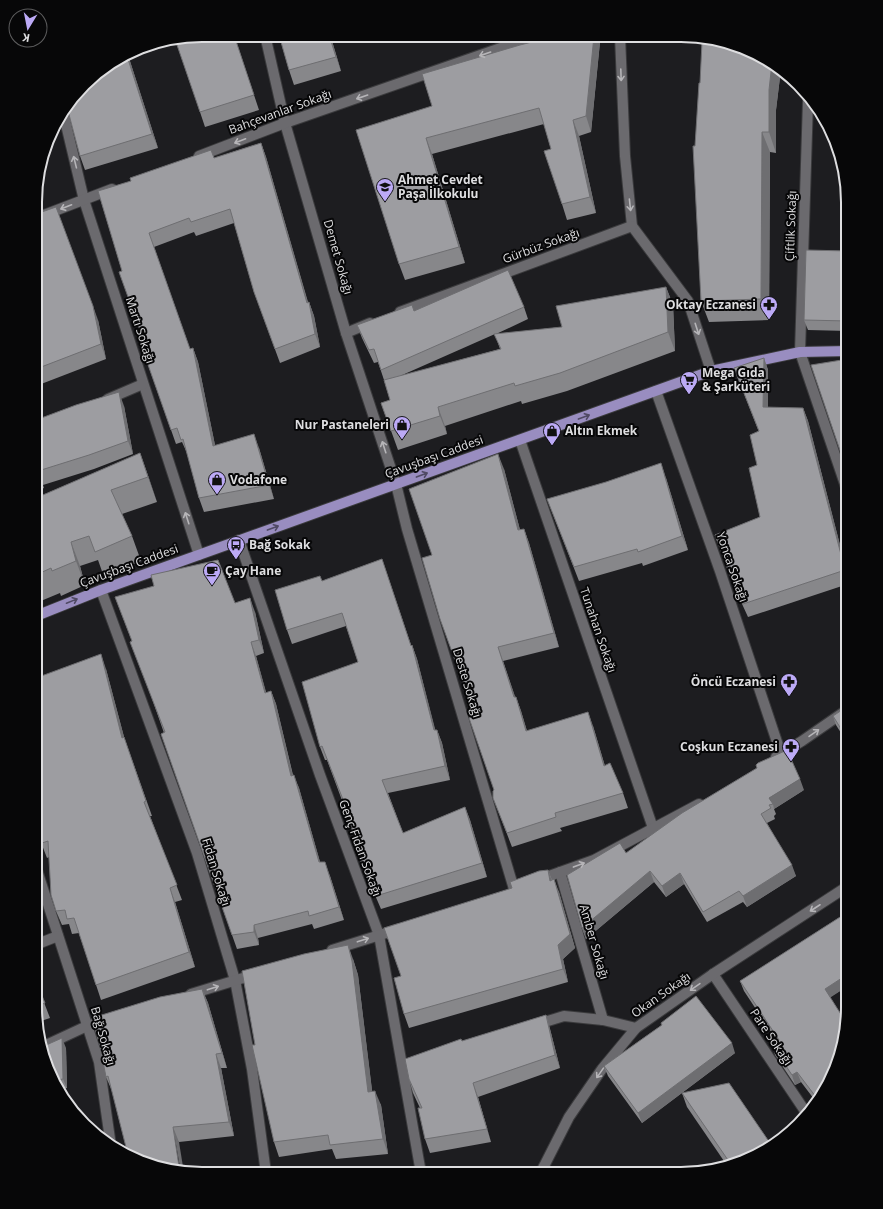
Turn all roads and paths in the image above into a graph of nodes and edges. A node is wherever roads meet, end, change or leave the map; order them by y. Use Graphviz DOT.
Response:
graph roads {
  1 [pos="267,42"];
  2 [pos="517,42"];
  3 [pos="620,42"];
  4 [pos="808,105"];
  5 [pos="65,119"];
  6 [pos="285,123"];
  7 [pos="189,160"];
  8 [pos="122,186"];
  9 [pos="84,200"];
  10 [pos="42,216"];
  11 [pos="632,226"];
  12 [pos="346,333"];
  13 [pos="841,351"];
  14 [pos="800,352"];
  15 [pos="711,371"];
  16 [pos="143,384"];
  17 [pos="656,391"];
  18 [pos="100,402"];
  19 [pos="520,440"];
  20 [pos="841,472"];
  21 [pos="396,484"];
  22 [pos="239,540"];
  23 [pos="199,555"];
  24 [pos="101,590"];
  25 [pos="42,614"];
  26 [pos="841,714"];
  27 [pos="781,754"];
  28 [pos="769,762"];
  29 [pos="705,801"];
  30 [pos="653,828"];
  31 [pos="560,872"];
  32 [pos="42,886"];
  33 [pos="841,891"];
  34 [pos="405,927"];
  35 [pos="379,935"];
  36 [pos="58,936"];
  37 [pos="42,942"];
  38 [pos="326,952"];
  39 [pos="265,971"];
  40 [pos="713,974"];
  41 [pos="235,980"];
  42 [pos="184,996"];
  43 [pos="116,1017"];
  44 [pos="604,1020"];
  45 [pos="87,1026"];
  46 [pos="528,1027"];
  47 [pos="636,1028"];
  48 [pos="46,1045"];
  49 [pos="804,1109"];
  50 [pos="110,1138"];
  51 [pos="265,1167"];
  52 [pos="420,1167"];
  53 [pos="544,1167"];
  1 -- 6 [label="street, Demet Sokağı"];
  2 -- 6 [label="street, Bahçevanlar Sokağı, one-way"];
  3 -- 11 [label="street, one-way"];
  4 -- 14 [label="street, Çiftlik Sokağı"];
  9 -- 5 [label="street, Martı Sokağı, one-way"];
  6 -- 7 [label="street, Bahçevanlar Sokağı, one-way"];
  6 -- 12 [label="street, Demet Sokağı"];
  8 -- 9 [label="street"];
  9 -- 10 [label="street, one-way"];
  9 -- 16 [label="street, Martı Sokağı"];
  11 -- 12 [label="street, Gürbüz Sokağı"];
  11 -- 15 [label="street, one-way"];
  21 -- 12 [label="street, Demet Sokağı, one-way"];
  13 -- 14 [label="main road, Çavuşbaşı Caddesi"];
  14 -- 15 [label="main road, Çavuşbaşı Caddesi"];
  14 -- 20 [label="street"];
  15 -- 17 [label="main road, Çavuşbaşı Caddesi"];
  16 -- 18 [label="street"];
  23 -- 16 [label="street, Martı Sokağı, one-way"];
  19 -- 17 [label="main road, Çavuşbaşı Caddesi, one-way"];
  17 -- 27 [label="street, Yonca Sokağı"];
  21 -- 19 [label="main road, Çavuşbaşı Caddesi, one-way"];
  19 -- 30 [label="street, Tunahan Sokağı"];
  22 -- 21 [label="main road, Çavuşbaşı Caddesi, one-way"];
  21 -- 31 [label="street, Deste Sokağı"];
  22 -- 23 [label="main road, Çavuşbaşı Caddesi"];
  22 -- 35 [label="street, Genç Fidan Sokağı"];
  23 -- 24 [label="main road, Çavuşbaşı Caddesi"];
  25 -- 24 [label="main road, Çavuşbaşı Caddesi, one-way"];
  24 -- 41 [label="street, Fidan Sokağı"];
  27 -- 26 [label="street, one-way"];
  27 -- 28 [label="street"];
  29 -- 30 [label="street"];
  31 -- 30 [label="street, one-way"];
  31 -- 44 [label="street, Amber Sokağı"];
  32 -- 36 [label="street, Bağ Sokağı"];
  33 -- 40 [label="street, Okan Sokağı, one-way"];
  34 -- 35 [label="street"];
  38 -- 35 [label="street, one-way"];
  35 -- 52 [label="street, Genç Fidan Sokağı"];
  36 -- 37 [label="street"];
  36 -- 45 [label="street, Bağ Sokağı"];
  39 -- 41 [label="street"];
  40 -- 47 [label="street, Okan Sokağı, one-way"];
  40 -- 49 [label="street, Pare Sokağı"];
  42 -- 41 [label="street, one-way"];
  41 -- 51 [label="street, Fidan Sokağı"];
  43 -- 45 [label="street"];
  44 -- 46 [label="street"];
  44 -- 47 [label="street"];
  45 -- 48 [label="street"];
  45 -- 50 [label="street, Bağ Sokağı"];
  47 -- 53 [label="street, Okan Sokağı, one-way"];
}
